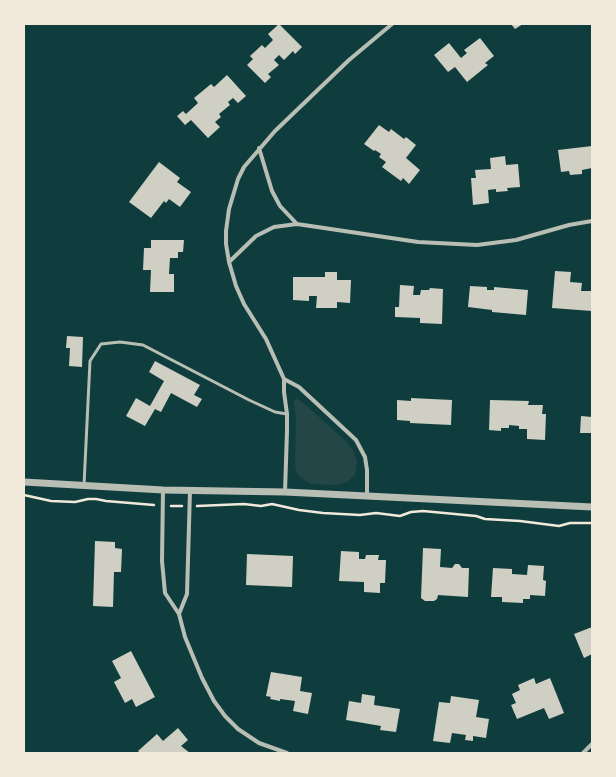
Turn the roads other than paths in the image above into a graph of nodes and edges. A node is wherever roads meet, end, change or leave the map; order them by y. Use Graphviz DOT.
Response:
graph roads {
  1 [pos="392,24"];
  2 [pos="260,148"];
  3 [pos="592,221"];
  4 [pos="297,224"];
  5 [pos="229,262"];
  6 [pos="284,379"];
  7 [pos="287,414"];
  8 [pos="24,482"];
  9 [pos="84,485"];
  10 [pos="163,490"];
  11 [pos="190,491"];
  12 [pos="285,492"];
  13 [pos="367,495"];
  14 [pos="592,507"];
  15 [pos="179,614"];
  16 [pos="592,744"];
  17 [pos="287,753"];
  18 [pos="584,753"];
  1 -- 2 [label="street"];
  2 -- 4 [label="street"];
  2 -- 5 [label="street"];
  3 -- 4 [label="street"];
  4 -- 5 [label="street"];
  5 -- 6 [label="street"];
  6 -- 7 [label="street"];
  6 -- 13 [label="street"];
  7 -- 9 [label="lane"];
  7 -- 12 [label="street"];
  8 -- 9 [label="street"];
  9 -- 10 [label="street"];
  10 -- 11 [label="street"];
  10 -- 15 [label="street"];
  11 -- 12 [label="street"];
  11 -- 15 [label="street"];
  12 -- 13 [label="street"];
  13 -- 14 [label="street"];
  15 -- 17 [label="street"];
  16 -- 18 [label="street"];
}
